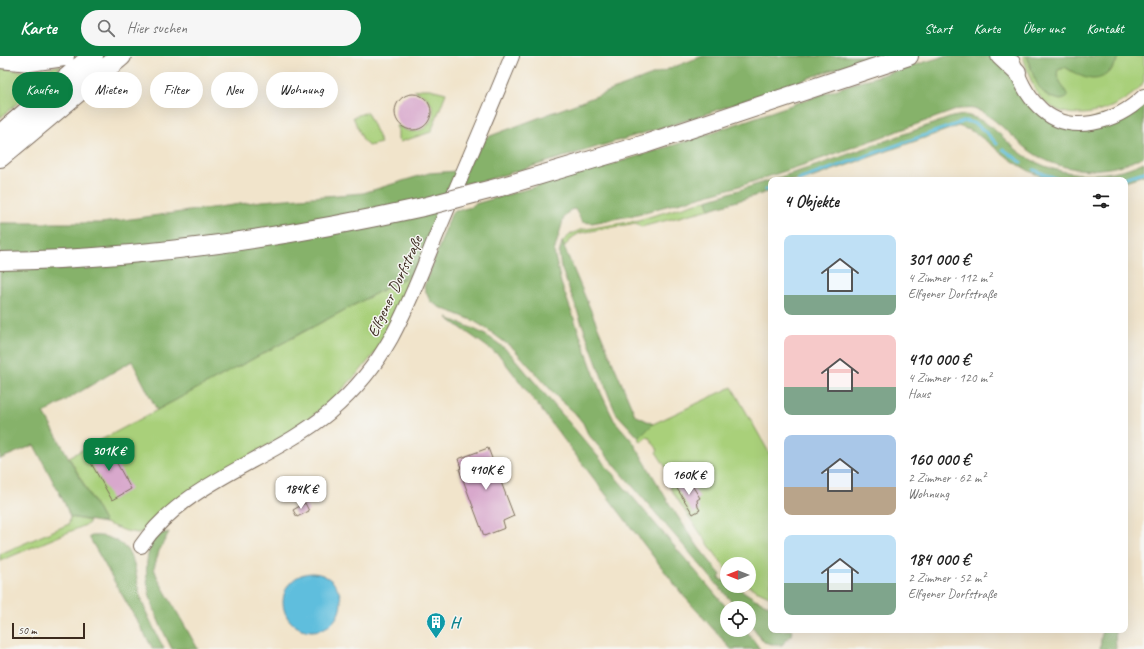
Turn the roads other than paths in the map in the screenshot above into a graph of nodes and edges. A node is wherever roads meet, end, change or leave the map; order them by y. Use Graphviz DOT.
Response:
graph roads {
  1 [pos="64,56"];
  2 [pos="93,56"];
  3 [pos="121,56"];
  4 [pos="512,56"];
  5 [pos="909,56"];
  6 [pos="1000,56"];
  7 [pos="0,58"];
  8 [pos="1014,64"];
  9 [pos="1144,96"];
  10 [pos="0,135"];
  11 [pos="0,157"];
  12 [pos="0,261"];
  13 [pos="141,546"];
  1 -- 7 [label="highway"];
  2 -- 10 [label="highway"];
  3 -- 11 [label="highway"];
  4 -- 13 [label="street, Elfgener Dorfstraße"];
  5 -- 12 [label="main road, bridge"];
  6 -- 8 [label="main road"];
  8 -- 9 [label="street"];
}
